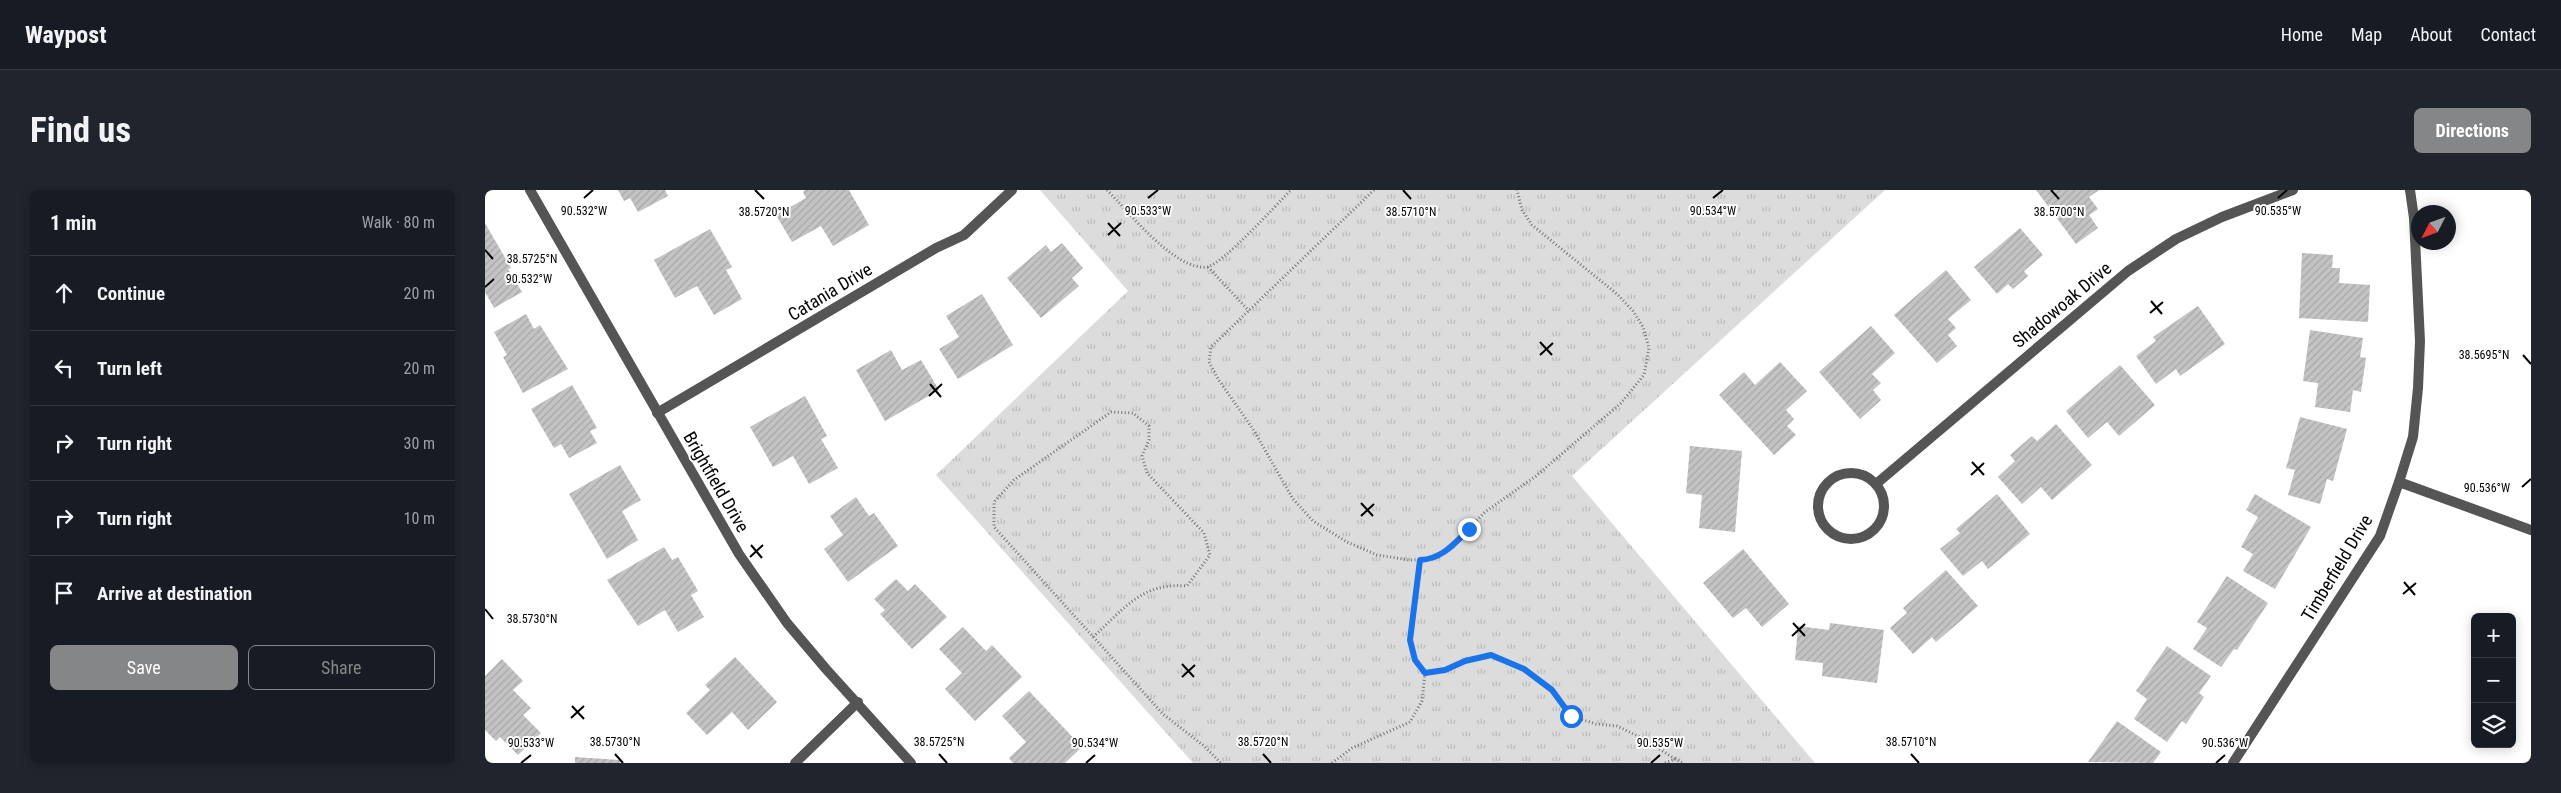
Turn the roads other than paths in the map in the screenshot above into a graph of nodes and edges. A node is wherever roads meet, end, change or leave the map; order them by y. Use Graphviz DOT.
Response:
graph roads {
  1 [pos="530,190"];
  2 [pos="1012,190"];
  3 [pos="2293,190"];
  4 [pos="2410,190"];
  5 [pos="657,413"];
  6 [pos="2399,482"];
  7 [pos="1876,484"];
  8 [pos="2531,530"];
  9 [pos="858,702"];
  10 [pos="795,763"];
  11 [pos="911,763"];
  12 [pos="2233,763"];
  1 -- 5 [label="street, Brightfield Drive"];
  2 -- 5 [label="street, Catania Drive"];
  3 -- 7 [label="street, Shadowoak Drive"];
  4 -- 6 [label="street, Timberfield Drive"];
  5 -- 9 [label="street, Brightfield Drive"];
  6 -- 8 [label="street"];
  6 -- 12 [label="street, Timberfield Drive"];
  7 -- 7 [label="street"];
  9 -- 10 [label="street"];
  9 -- 11 [label="street, Brightfield Drive"];
}
